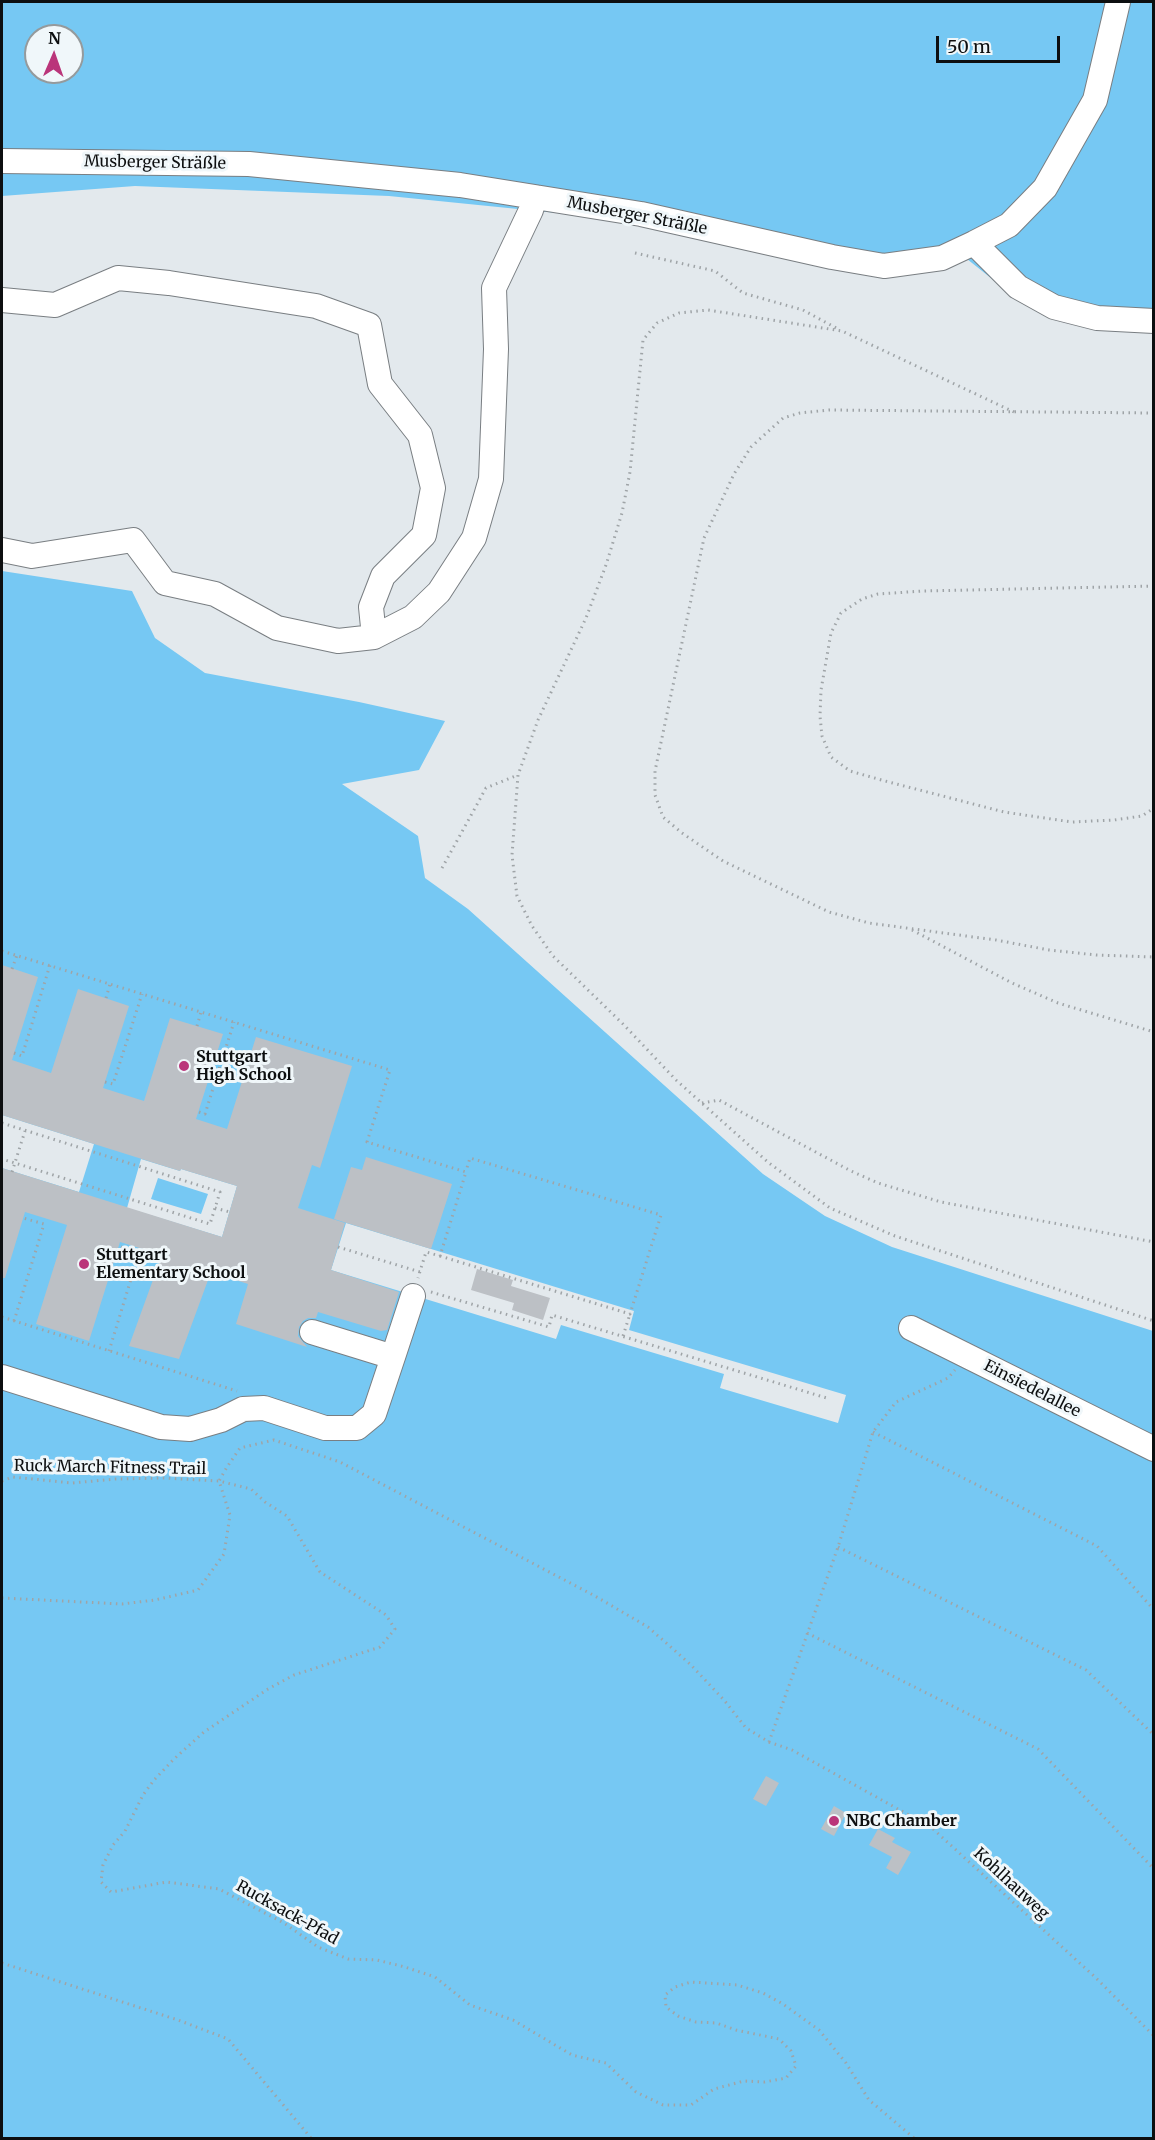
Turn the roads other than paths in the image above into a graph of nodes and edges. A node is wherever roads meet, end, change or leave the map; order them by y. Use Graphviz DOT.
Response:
graph roads {
  1 [pos="1118,2"];
  2 [pos="2,161"];
  3 [pos="535,197"];
  4 [pos="974,243"];
  5 [pos="2,300"];
  6 [pos="1154,321"];
  7 [pos="2,550"];
  8 [pos="374,637"];
  9 [pos="414,1291"];
  10 [pos="911,1328"];
  11 [pos="312,1332"];
  12 [pos="393,1357"];
  13 [pos="2,1377"];
  14 [pos="1154,1449"];
  1 -- 4 [label="street, Musberger Sträßle"];
  2 -- 3 [label="street, Musberger Sträßle"];
  3 -- 4 [label="street, Musberger Sträßle"];
  3 -- 8 [label="street"];
  4 -- 6 [label="street"];
  5 -- 8 [label="street"];
  7 -- 8 [label="street"];
  9 -- 12 [label="street"];
  10 -- 14 [label="street, Einsiedelallee"];
  11 -- 12 [label="street"];
  12 -- 13 [label="street"];
}
